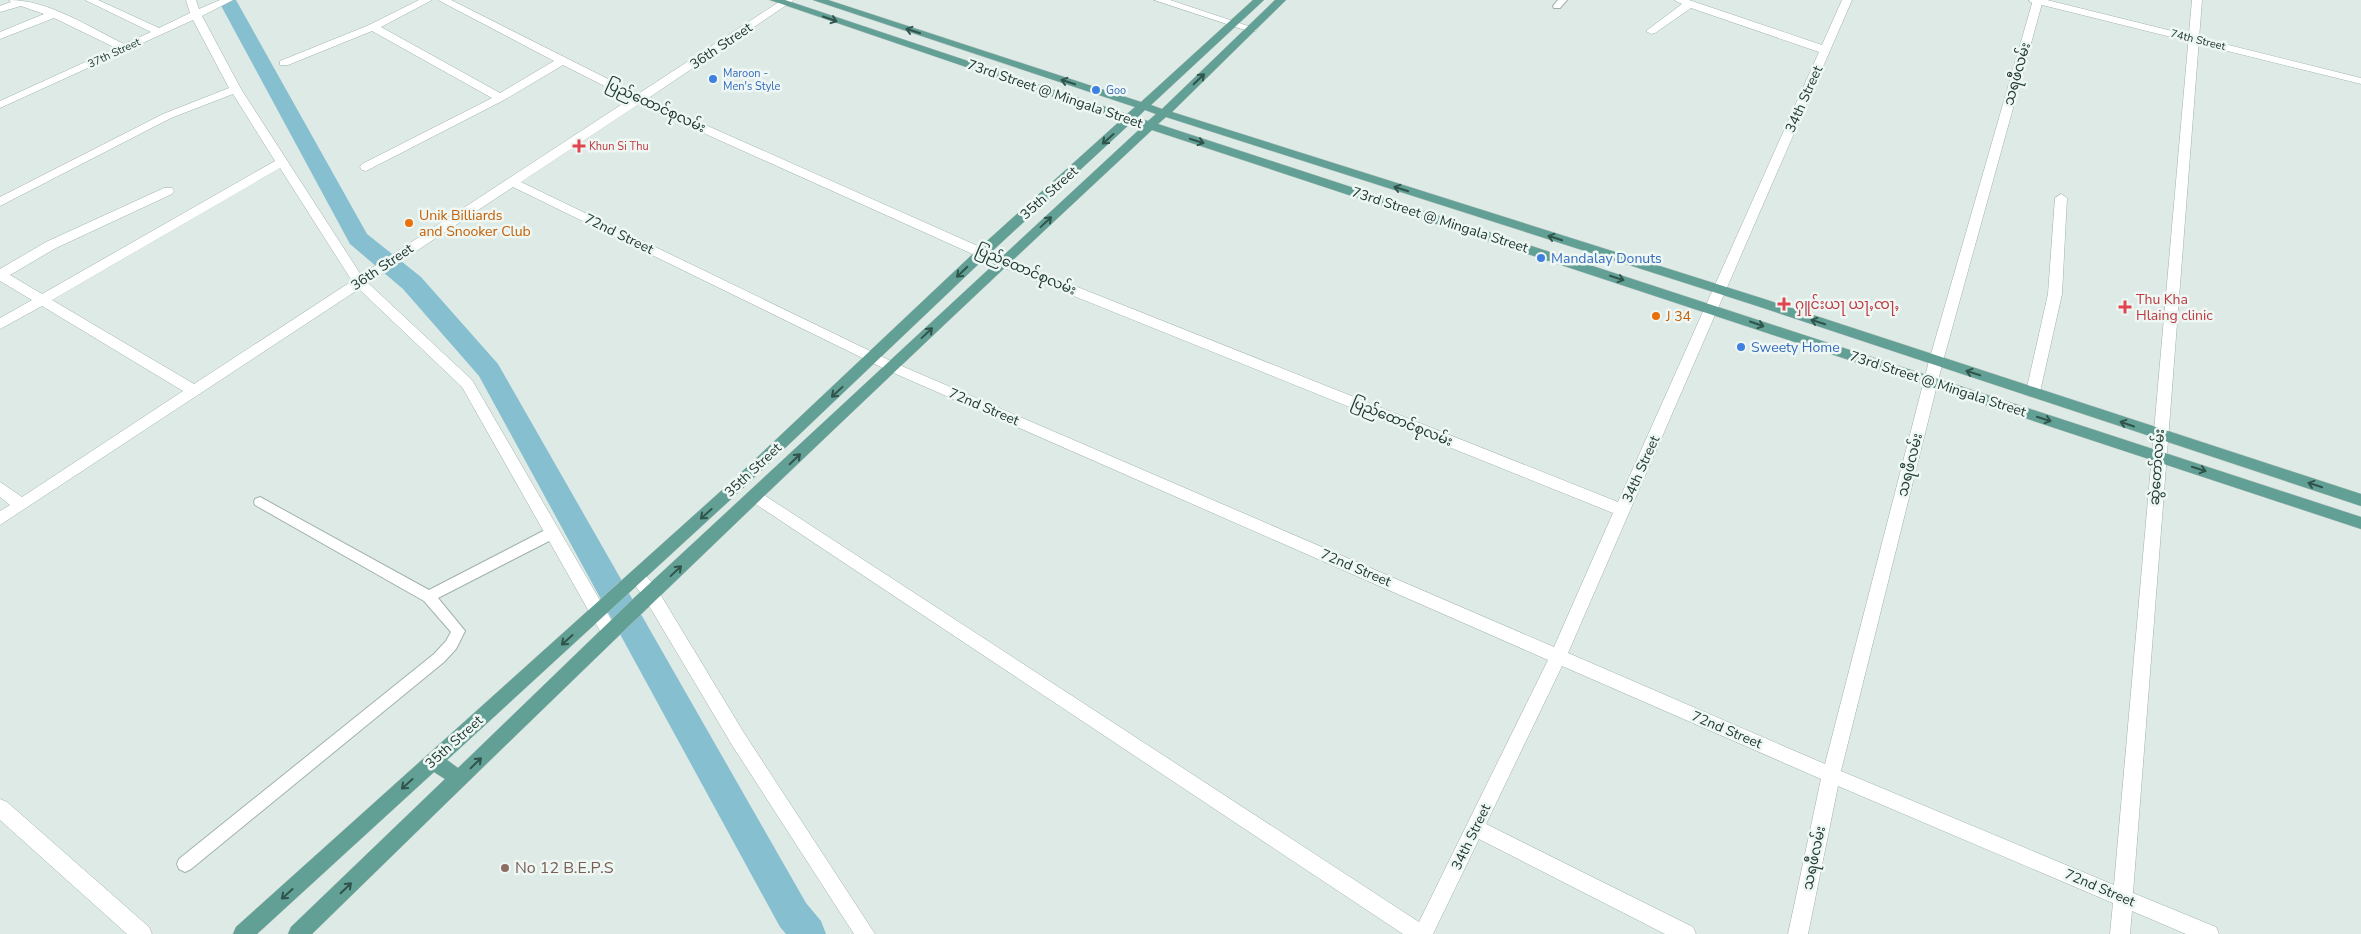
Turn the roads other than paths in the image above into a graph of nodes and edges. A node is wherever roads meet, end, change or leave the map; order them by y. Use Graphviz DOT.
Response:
graph roads {
  1 [pos="90,0"];
  2 [pos="191,0"];
  3 [pos="228,0"];
  4 [pos="427,0"];
  5 [pos="443,0"];
  6 [pos="818,0"];
  7 [pos="1159,0"];
  8 [pos="1259,0"];
  9 [pos="1281,0"];
  10 [pos="1847,0"];
  11 [pos="2037,0"];
  12 [pos="2197,0"];
  13 [pos="18,1"];
  14 [pos="783,1"];
  15 [pos="1684,2"];
  16 [pos="0,10"];
  17 [pos="54,14"];
  18 [pos="196,15"];
  19 [pos="1235,23"];
  20 [pos="373,27"];
  21 [pos="1252,28"];
  22 [pos="1651,31"];
  23 [pos="160,32"];
  24 [pos="0,36"];
  25 [pos="2194,39"];
  26 [pos="125,48"];
  27 [pos="1826,50"];
  28 [pos="563,60"];
  29 [pos="284,63"];
  30 [pos="2361,81"];
  31 [pos="235,89"];
  32 [pos="500,98"];
  33 [pos="640,100"];
  34 [pos="0,105"];
  35 [pos="1144,107"];
  36 [pos="1164,113"];
  37 [pos="1130,120"];
  38 [pos="1150,126"];
  39 [pos="282,162"];
  40 [pos="366,167"];
  41 [pos="512,182"];
  42 [pos="168,191"];
  43 [pos="2061,198"];
  44 [pos="0,202"];
  45 [pos="982,253"];
  46 [pos="1002,262"];
  47 [pos="0,275"];
  48 [pos="360,282"];
  49 [pos="1719,290"];
  50 [pos="40,299"];
  51 [pos="1711,309"];
  52 [pos="0,324"];
  53 [pos="873,358"];
  54 [pos="1936,361"];
  55 [pos="892,367"];
  56 [pos="1931,382"];
  57 [pos="194,391"];
  58 [pos="2033,392"];
  59 [pos="2160,435"];
  60 [pos="2158,456"];
  61 [pos="0,488"];
  62 [pos="756,496"];
  63 [pos="2361,500"];
  64 [pos="260,502"];
  65 [pos="21,505"];
  66 [pos="1623,510"];
  67 [pos="0,519"];
  68 [pos="2361,523"];
  69 [pos="552,533"];
  70 [pos="632,582"];
  71 [pos="429,597"];
  72 [pos="646,599"];
  73 [pos="600,610"];
  74 [pos="613,630"];
  75 [pos="1558,656"];
  76 [pos="434,761"];
  77 [pos="1831,775"];
  78 [pos="460,779"];
  79 [pos="0,808"];
  80 [pos="1475,828"];
  81 [pos="185,864"];
  82 [pos="2123,898"];
  83 [pos="142,934"];
  84 [pos="243,934"];
  85 [pos="298,934"];
  86 [pos="865,934"];
  87 [pos="1422,934"];
  88 [pos="1686,934"];
  89 [pos="1798,934"];
  90 [pos="2120,934"];
  91 [pos="2209,934"];
  1 -- 23 [label="street"];
  2 -- 18 [label="street"];
  3 -- 18 [label="street, 37th Street"];
  4 -- 20 [label="street"];
  5 -- 28 [label="street, ပြည်ထောင်စုလမ်း"];
  35 -- 6 [label="main road, 73rd Street @ Mingala Street, one-way"];
  7 -- 19 [label="street"];
  8 -- 19 [label="main road, 35th Street"];
  9 -- 21 [label="main road, 35th Street"];
  10 -- 27 [label="street, 34th Street"];
  11 -- 25 [label="street, 74th Street"];
  11 -- 54 [label="street, သရဖီလမ်း"];
  12 -- 25 [label="street, ဆွဲတော်လမ်း"];
  13 -- 16 [label="street"];
  13 -- 17 [label="street"];
  14 -- 33 [label="street, 36th Street"];
  14 -- 37 [label="main road, 73rd Street @ Mingala Street, one-way"];
  15 -- 22 [label="street"];
  15 -- 27 [label="street"];
  17 -- 24 [label="street"];
  17 -- 26 [label="street"];
  18 -- 23 [label="street, 37th Street"];
  18 -- 31 [label="street"];
  19 -- 21 [label="street"];
  19 -- 35 [label="main road, 35th Street"];
  20 -- 29 [label="street"];
  20 -- 32 [label="street"];
  36 -- 21 [label="main road, 35th Street, one-way"];
  23 -- 26 [label="street, 37th Street"];
  25 -- 30 [label="street, 74th Street"];
  25 -- 59 [label="street, ဆွဲတော်လမ်း"];
  26 -- 34 [label="street, 37th Street"];
  27 -- 49 [label="street, 34th Street"];
  28 -- 32 [label="street"];
  28 -- 33 [label="street, ပြည်ထောင်စုလမ်း"];
  31 -- 39 [label="street"];
  31 -- 44 [label="street"];
  32 -- 40 [label="street"];
  33 -- 41 [label="street, 36th Street"];
  33 -- 45 [label="street, ပြည်ထောင်စုလမ်း"];
  35 -- 36 [label="main road, 73rd Street @ Mingala Street"];
  35 -- 37 [label="main road, 35th Street"];
  36 -- 38 [label="main road, 35th Street"];
  49 -- 36 [label="main road, 73rd Street @ Mingala Street, one-way"];
  37 -- 38 [label="main road, 73rd Street @ Mingala Street"];
  37 -- 45 [label="main road, 35th Street, one-way"];
  46 -- 38 [label="main road, 35th Street, one-way"];
  38 -- 51 [label="main road, 73rd Street @ Mingala Street, one-way"];
  39 -- 48 [label="street"];
  39 -- 50 [label="street"];
  41 -- 48 [label="street, 36th Street"];
  41 -- 53 [label="street, 72nd Street"];
  42 -- 47 [label="street"];
  43 -- 58 [label="street"];
  45 -- 46 [label="street, ပြည်ထောင်စုလမ်း"];
  45 -- 53 [label="main road, 35th Street, one-way"];
  55 -- 46 [label="main road, 35th Street, one-way"];
  46 -- 66 [label="street, ပြည်ထောင်စုလမ်း"];
  47 -- 50 [label="street"];
  48 -- 57 [label="street, 36th Street"];
  48 -- 69 [label="street"];
  49 -- 51 [label="street, 34th Street"];
  54 -- 49 [label="main road, 73rd Street @ Mingala Street, one-way"];
  50 -- 52 [label="street"];
  50 -- 57 [label="street"];
  51 -- 56 [label="main road, 73rd Street @ Mingala Street, one-way"];
  51 -- 66 [label="street, 34th Street"];
  53 -- 55 [label="street, 72nd Street"];
  53 -- 70 [label="main road, 35th Street, one-way"];
  54 -- 56 [label="street, သရဖီလမ်း"];
  58 -- 54 [label="main road, 73rd Street @ Mingala Street, one-way"];
  62 -- 55 [label="main road, 35th Street, one-way"];
  55 -- 75 [label="street, 72nd Street"];
  56 -- 60 [label="main road, 73rd Street @ Mingala Street, one-way"];
  56 -- 77 [label="street, သရဖီလမ်း"];
  57 -- 65 [label="street, 36th Street"];
  59 -- 58 [label="main road, 73rd Street @ Mingala Street, one-way"];
  59 -- 60 [label="street, ဆွဲတော်လမ်း"];
  63 -- 59 [label="main road, 73rd Street @ Mingala Street, one-way"];
  60 -- 68 [label="main road, 73rd Street @ Mingala Street, one-way"];
  60 -- 82 [label="street, ဆွဲတော်လမ်း"];
  61 -- 65 [label="street"];
  72 -- 62 [label="main road, 35th Street, one-way"];
  62 -- 87 [label="street"];
  64 -- 71 [label="lane"];
  65 -- 67 [label="street, 36th Street"];
  66 -- 75 [label="street, 34th Street"];
  69 -- 71 [label="lane"];
  69 -- 73 [label="street"];
  70 -- 72 [label="street"];
  70 -- 73 [label="main road, 35th Street"];
  71 -- 81 [label="lane"];
  72 -- 74 [label="main road, 35th Street"];
  72 -- 86 [label="street"];
  73 -- 74 [label="street"];
  73 -- 76 [label="main road, 35th Street, one-way"];
  78 -- 74 [label="main road, 35th Street, one-way"];
  75 -- 77 [label="street, 72nd Street"];
  75 -- 80 [label="street, 34th Street"];
  76 -- 78 [label="main road"];
  76 -- 84 [label="main road, 35th Street, one-way"];
  77 -- 82 [label="street, 72nd Street"];
  77 -- 89 [label="street, သရဖီလမ်း"];
  85 -- 78 [label="main road, 35th Street, one-way"];
  79 -- 83 [label="street"];
  80 -- 87 [label="street, 34th Street"];
  80 -- 88 [label="street"];
  82 -- 90 [label="street, ဆွဲတော်လမ်း"];
  82 -- 91 [label="street, 72nd Street"];
}
